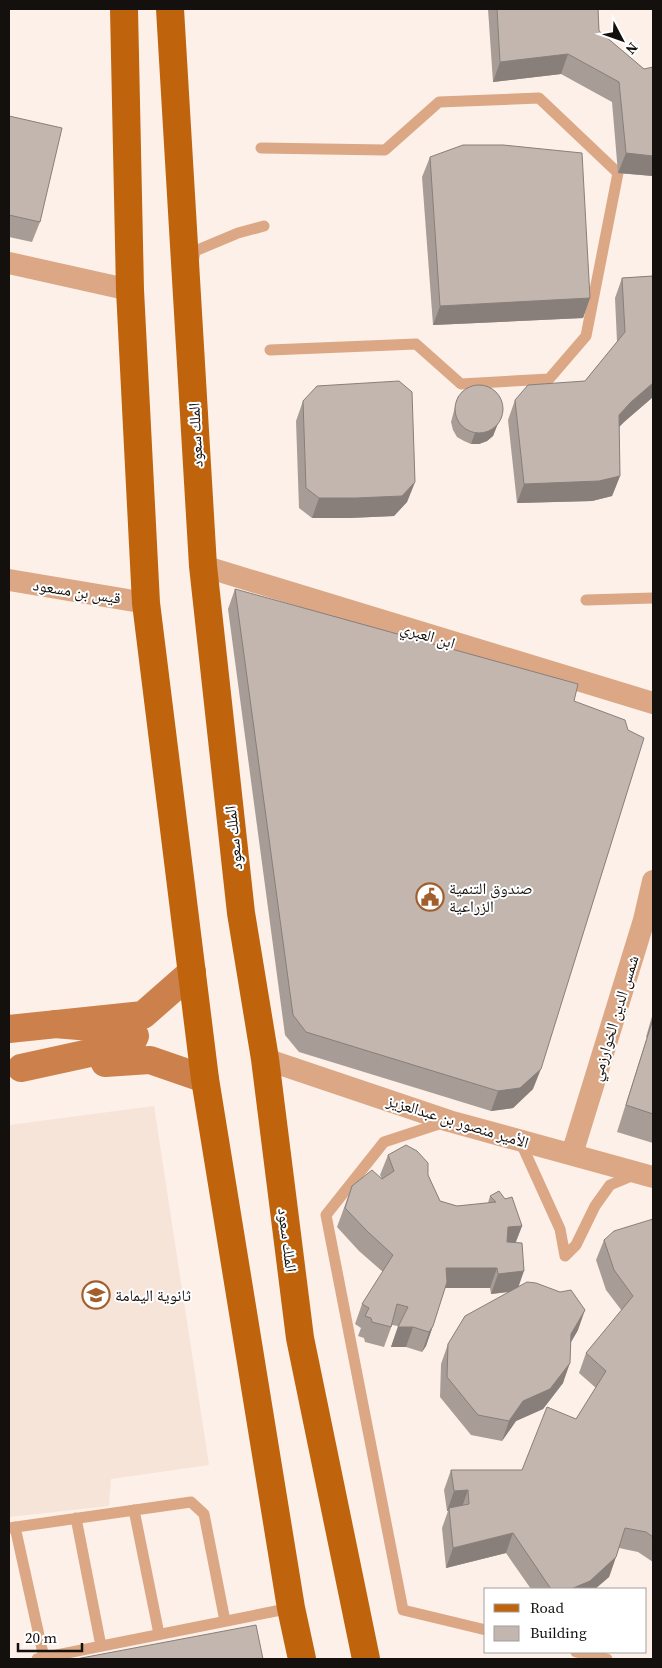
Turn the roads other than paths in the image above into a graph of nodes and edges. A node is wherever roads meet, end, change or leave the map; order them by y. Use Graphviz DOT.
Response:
graph roads {
  1 [pos="124,9"];
  2 [pos="170,9"];
  3 [pos="176,9"];
  4 [pos="172,42"];
  5 [pos="260,148"];
  6 [pos="264,226"];
  7 [pos="9,263"];
  8 [pos="186,288"];
  9 [pos="130,290"];
  10 [pos="270,350"];
  11 [pos="203,566"];
  12 [pos="9,580"];
  13 [pos="653,598"];
  14 [pos="586,600"];
  15 [pos="146,603"];
  16 [pos="653,703"];
  17 [pos="653,881"];
  18 [pos="648,922"];
  19 [pos="192,972"];
  20 [pos="54,1024"];
  21 [pos="9,1029"];
  22 [pos="265,1059"];
  23 [pos="15,1069"];
  24 [pos="204,1079"];
  25 [pos="449,1120"];
  26 [pos="519,1140"];
  27 [pos="572,1154"];
  28 [pos="645,1175"];
  29 [pos="134,1510"];
  30 [pos="76,1518"];
  31 [pos="12,1528"];
  32 [pos="291,1608"];
  33 [pos="225,1620"];
  34 [pos="484,1630"];
  35 [pos="158,1634"];
  36 [pos="101,1646"];
  37 [pos="580,1653"];
  38 [pos="40,1659"];
  39 [pos="302,1659"];
  40 [pos="366,1659"];
  41 [pos="607,1659"];
  1 -- 9 [label="main road"];
  2 -- 4 [label="main road, الملك سعود"];
  3 -- 4 [label="street"];
  4 -- 8 [label="main road, الملك سعود"];
  5 -- 10 [label="lane"];
  6 -- 8 [label="lane"];
  7 -- 9 [label="street"];
  8 -- 11 [label="main road, الملك سعود"];
  9 -- 15 [label="main road"];
  11 -- 16 [label="street, ابن العبري"];
  11 -- 22 [label="main road, الملك سعود"];
  12 -- 15 [label="street, قيس بن مسعود"];
  13 -- 14 [label="lane"];
  15 -- 19 [label="main road"];
  17 -- 18 [label="street, شمس الدين الخوارزمي"];
  18 -- 27 [label="street, شمس الدين الخوارزمي"];
  19 -- 20 [label="street"];
  19 -- 24 [label="main road"];
  20 -- 21 [label="street"];
  20 -- 23 [label="street"];
  22 -- 25 [label="street, الأمير منصور بن عبدالعزيز"];
  22 -- 40 [label="main road, الملك سعود"];
  23 -- 24 [label="street"];
  24 -- 32 [label="main road"];
  25 -- 26 [label="street, الأمير منصور بن عبدالعزيز"];
  25 -- 34 [label="lane"];
  26 -- 27 [label="street, الأمير منصور بن عبدالعزيز"];
  26 -- 28 [label="lane"];
  27 -- 28 [label="street, الأمير منصور بن عبدالعزيز"];
  29 -- 30 [label="lane"];
  29 -- 33 [label="lane"];
  29 -- 35 [label="lane"];
  30 -- 31 [label="lane"];
  30 -- 36 [label="lane"];
  31 -- 38 [label="lane"];
  32 -- 33 [label="lane"];
  32 -- 39 [label="main road"];
  33 -- 35 [label="lane"];
  35 -- 36 [label="lane"];
  36 -- 38 [label="lane"];
  37 -- 41 [label="lane"];
}
